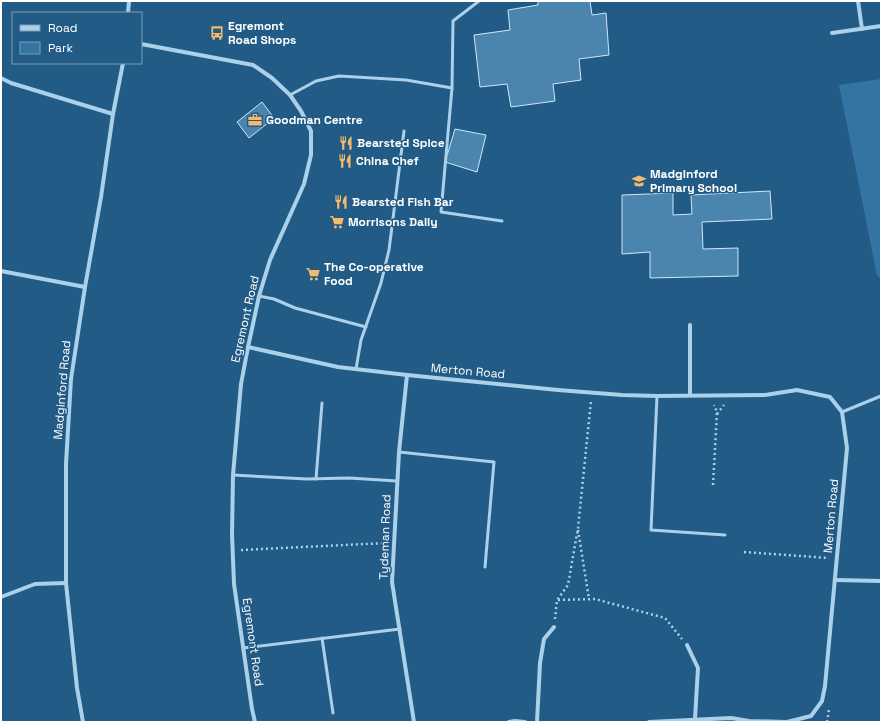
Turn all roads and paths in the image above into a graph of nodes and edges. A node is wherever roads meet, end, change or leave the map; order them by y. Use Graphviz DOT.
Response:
graph roads {
  1 [pos="129,1"];
  2 [pos="479,1"];
  3 [pos="858,1"];
  4 [pos="128,12"];
  5 [pos="881,26"];
  6 [pos="862,29"];
  7 [pos="832,33"];
  8 [pos="142,44"];
  9 [pos="123,64"];
  10 [pos="1,78"];
  11 [pos="452,88"];
  12 [pos="290,96"];
  13 [pos="113,114"];
  14 [pos="404,131"];
  15 [pos="502,221"];
  16 [pos="1,271"];
  17 [pos="85,287"];
  18 [pos="259,296"];
  19 [pos="690,325"];
  20 [pos="366,327"];
  21 [pos="248,347"];
  22 [pos="356,369"];
  23 [pos="407,375"];
  24 [pos="592,393"];
  25 [pos="690,395"];
  26 [pos="710,395"];
  27 [pos="657,396"];
  28 [pos="881,396"];
  29 [pos="322,403"];
  30 [pos="842,412"];
  31 [pos="399,452"];
  32 [pos="233,475"];
  33 [pos="316,479"];
  34 [pos="397,481"];
  35 [pos="713,485"];
  36 [pos="578,528"];
  37 [pos="725,535"];
  38 [pos="394,543"];
  39 [pos="233,550"];
  40 [pos="744,552"];
  41 [pos="837,559"];
  42 [pos="485,567"];
  43 [pos="836,580"];
  44 [pos="881,581"];
  45 [pos="66,583"];
  46 [pos="1,597"];
  47 [pos="589,599"];
  48 [pos="557,600"];
  49 [pos="554,628"];
  50 [pos="400,629"];
  51 [pos="322,638"];
  52 [pos="687,645"];
  53 [pos="243,648"];
  54 [pos="333,713"];
  55 [pos="695,719"];
  56 [pos="83,722"];
  57 [pos="255,722"];
  58 [pos="414,722"];
  59 [pos="508,722"];
  60 [pos="525,722"];
  61 [pos="537,722"];
  62 [pos="649,722"];
  63 [pos="749,722"];
  1 -- 4 [label="street"];
  2 -- 11 [label="lane"];
  3 -- 6 [label="street"];
  5 -- 6 [label="street"];
  6 -- 7 [label="street"];
  8 -- 12 [label="street, Egremont Road"];
  9 -- 13 [label="street, Madginford Road"];
  10 -- 13 [label="street"];
  11 -- 12 [label="lane"];
  11 -- 15 [label="lane"];
  12 -- 18 [label="street, Egremont Road"];
  13 -- 17 [label="street, Madginford Road"];
  14 -- 20 [label="lane"];
  16 -- 17 [label="street"];
  17 -- 45 [label="street, Madginford Road"];
  18 -- 20 [label="lane"];
  18 -- 21 [label="street, Egremont Road"];
  19 -- 25 [label="street"];
  20 -- 22 [label="lane"];
  21 -- 22 [label="street, Merton Road"];
  21 -- 32 [label="street, Egremont Road"];
  22 -- 23 [label="street, Merton Road"];
  23 -- 24 [label="street, Merton Road"];
  23 -- 31 [label="street, Tydeman Road"];
  24 -- 27 [label="street, Merton Road"];
  24 -- 36 [label="path"];
  25 -- 26 [label="street, Merton Road"];
  25 -- 27 [label="street, Merton Road"];
  26 -- 30 [label="street, Merton Road"];
  26 -- 35 [label="path"];
  27 -- 37 [label="lane"];
  28 -- 30 [label="lane"];
  29 -- 33 [label="lane"];
  30 -- 41 [label="street, Merton Road"];
  31 -- 34 [label="street, Tydeman Road"];
  31 -- 42 [label="lane"];
  32 -- 33 [label="lane"];
  32 -- 39 [label="street, Egremont Road"];
  33 -- 34 [label="lane"];
  34 -- 38 [label="street, Tydeman Road"];
  36 -- 47 [label="path"];
  36 -- 48 [label="path"];
  38 -- 39 [label="path"];
  38 -- 50 [label="street, Tydeman Road"];
  39 -- 53 [label="street, Egremont Road"];
  40 -- 41 [label="path"];
  41 -- 43 [label="street, Merton Road"];
  43 -- 44 [label="street"];
  43 -- 63 [label="street, Merton Road"];
  45 -- 46 [label="street"];
  45 -- 56 [label="street, Madginford Road"];
  47 -- 48 [label="path"];
  47 -- 52 [label="path"];
  48 -- 49 [label="path"];
  49 -- 61 [label="street"];
  50 -- 51 [label="lane"];
  50 -- 58 [label="street, Tydeman Road"];
  51 -- 53 [label="lane"];
  51 -- 54 [label="lane"];
  52 -- 55 [label="street"];
  53 -- 57 [label="street, Egremont Road"];
  55 -- 62 [label="street, Merton Road"];
  55 -- 63 [label="street, Merton Road"];
  59 -- 60 [label="street"];
}
